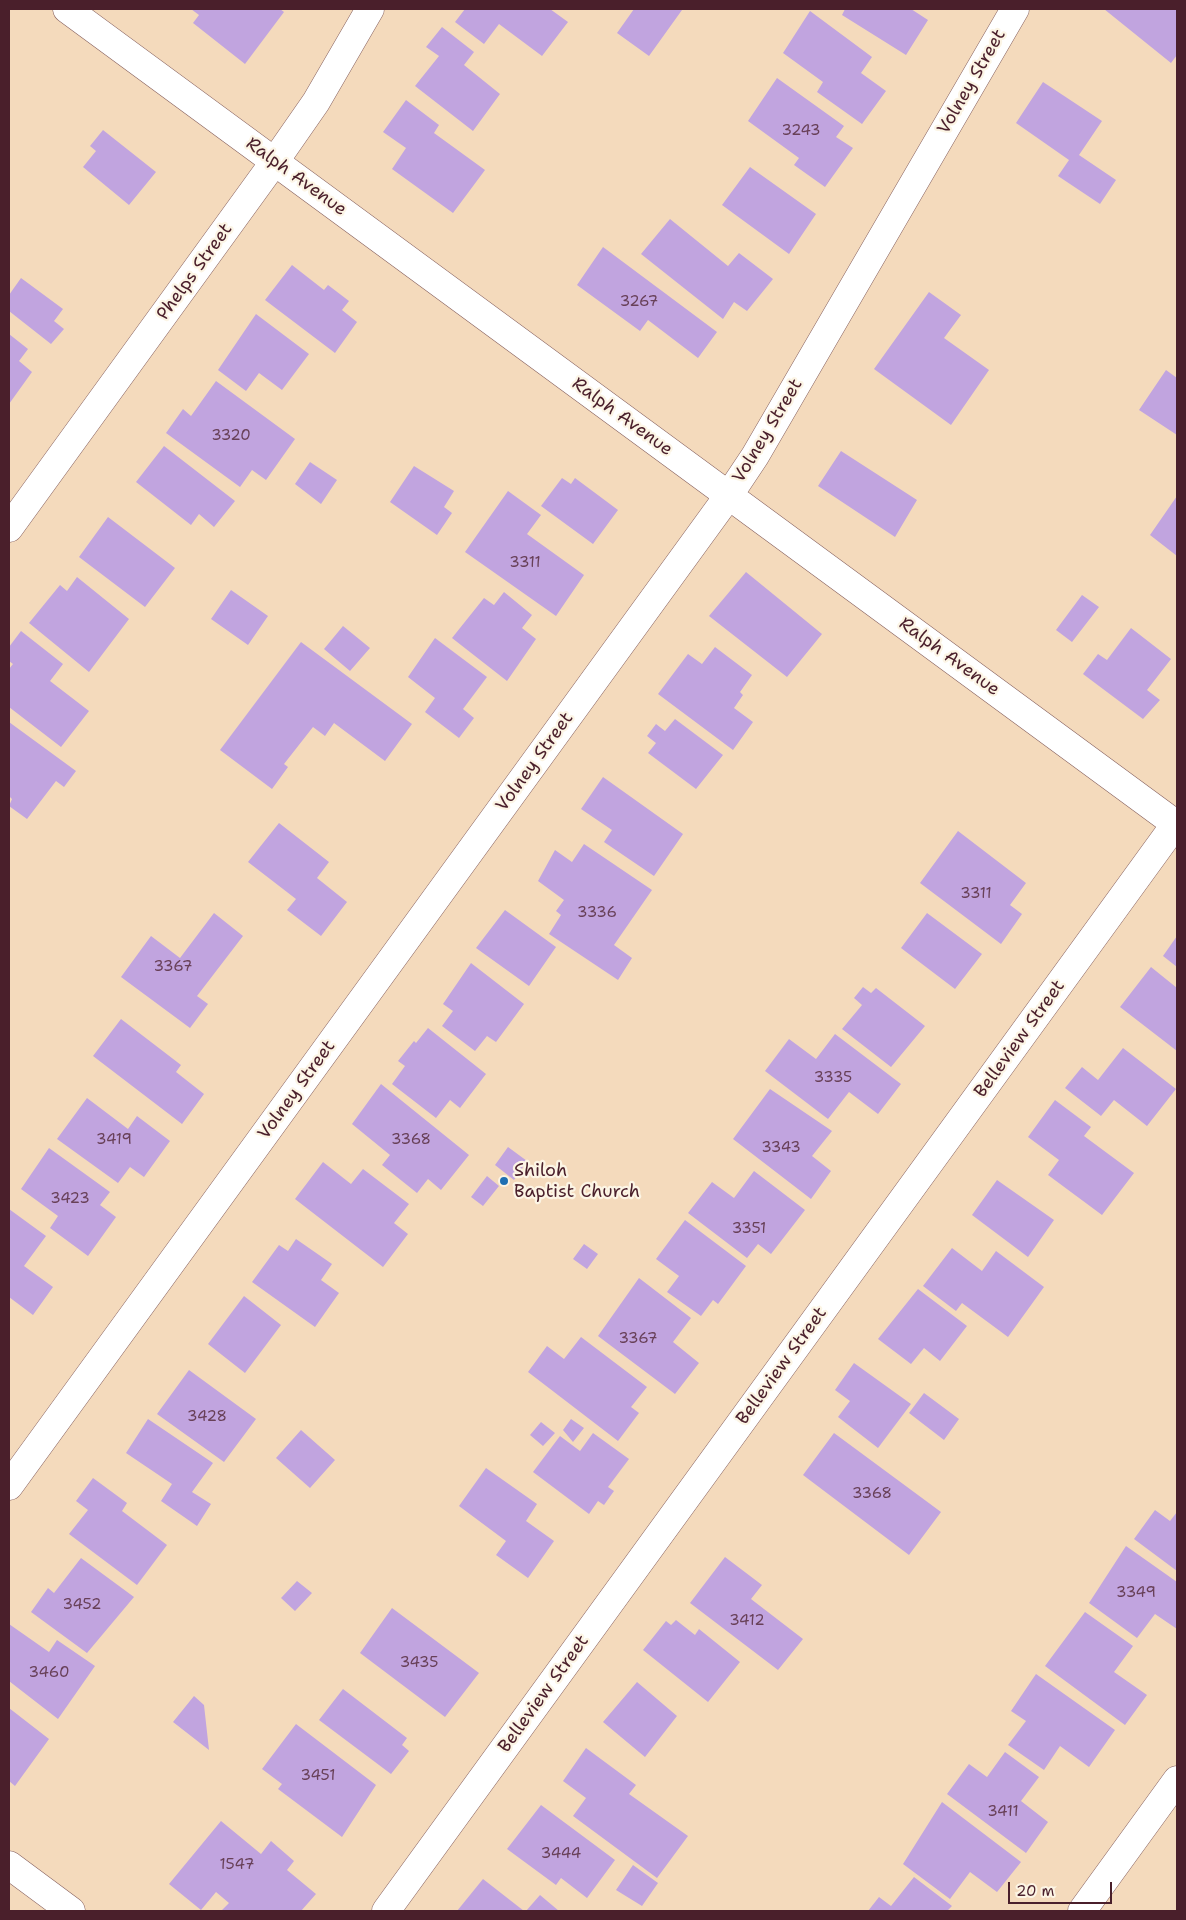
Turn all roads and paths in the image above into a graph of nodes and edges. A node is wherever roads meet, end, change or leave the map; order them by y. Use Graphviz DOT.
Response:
graph roads {
  1 [pos="67,9"];
  2 [pos="370,9"];
  3 [pos="1015,9"];
  4 [pos="275,161"];
  5 [pos="729,495"];
  6 [pos="9,528"];
  7 [pos="1177,823"];
  8 [pos="9,1486"];
  9 [pos="1177,1780"];
  10 [pos="9,1865"];
  11 [pos="72,1911"];
  12 [pos="386,1911"];
  13 [pos="1082,1911"];
  1 -- 4 [label="street, Ralph Avenue"];
  2 -- 4 [label="street, Phelps Street"];
  3 -- 5 [label="street, Volney Street"];
  4 -- 5 [label="street, Ralph Avenue"];
  4 -- 6 [label="street, Phelps Street"];
  5 -- 7 [label="street, Ralph Avenue"];
  5 -- 8 [label="street, Volney Street"];
  7 -- 12 [label="street, Belleview Street"];
  9 -- 13 [label="street"];
  10 -- 11 [label="street"];
}
